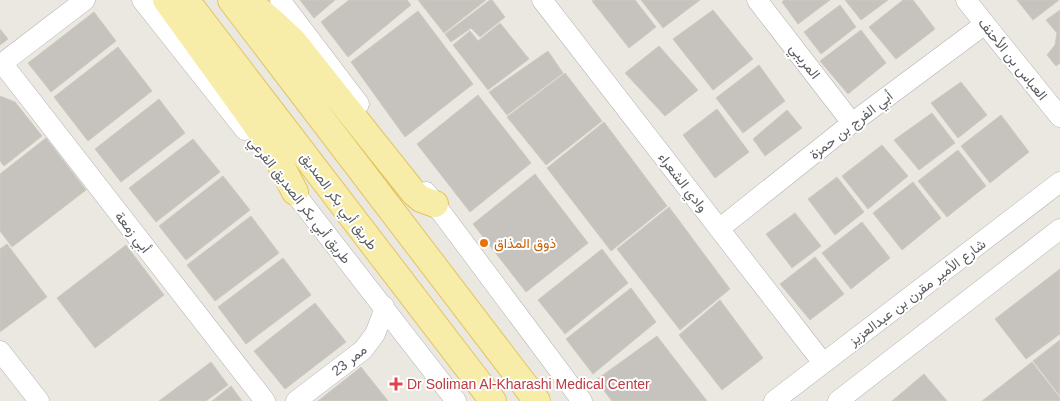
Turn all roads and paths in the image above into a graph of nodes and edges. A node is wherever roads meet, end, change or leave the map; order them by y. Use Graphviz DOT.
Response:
graph roads {
  1 [pos="85,0"];
  2 [pos="142,0"];
  3 [pos="166,0"];
  4 [pos="186,0"];
  5 [pos="231,0"];
  6 [pos="246,0"];
  7 [pos="280,0"];
  8 [pos="542,0"];
  9 [pos="757,0"];
  10 [pos="966,0"];
  11 [pos="984,24"];
  12 [pos="1,64"];
  13 [pos="1060,117"];
  14 [pos="852,123"];
  15 [pos="1060,183"];
  16 [pos="294,192"];
  17 [pos="436,204"];
  18 [pos="719,229"];
  19 [pos="1060,229"];
  20 [pos="384,306"];
  21 [pos="0,351"];
  22 [pos="824,363"];
  23 [pos="39,401"];
  24 [pos="264,401"];
  25 [pos="296,401"];
  26 [pos="456,401"];
  27 [pos="493,401"];
  28 [pos="537,401"];
  29 [pos="582,401"];
  30 [pos="774,401"];
  31 [pos="838,401"];
  1 -- 12 [label="street"];
  2 -- 16 [label="street, طريق أبي بكر الصديق الفرعي"];
  3 -- 16 [label="main road"];
  4 -- 27 [label="main road, طريق أبي بكر الصديق"];
  5 -- 28 [label="main road"];
  6 -- 17 [label="main road"];
  7 -- 17 [label="street"];
  8 -- 18 [label="street, وادي الشعراء"];
  9 -- 14 [label="street, المريبي"];
  10 -- 11 [label="street, العباس بن الأحنف"];
  11 -- 13 [label="street, العباس بن الأحنف"];
  11 -- 14 [label="street, أبي الفرج بن حمزة"];
  12 -- 24 [label="street, أبي زمعة"];
  14 -- 18 [label="street, أبي الفرج بن حمزة"];
  15 -- 22 [label="street, شارع الأمير مقرن بن عبدالعزيز"];
  16 -- 20 [label="street, طريق أبي بكر الصديق الفرعي"];
  17 -- 29 [label="street"];
  18 -- 22 [label="street, وادي الشعراء"];
  19 -- 31 [label="street"];
  20 -- 25 [label="street, ممر 23"];
  20 -- 26 [label="street, طريق أبي بكر الصديق الفرعي"];
  21 -- 23 [label="street"];
  22 -- 30 [label="street, شارع الأمير مقرن بن عبدالعزيز"];
}
